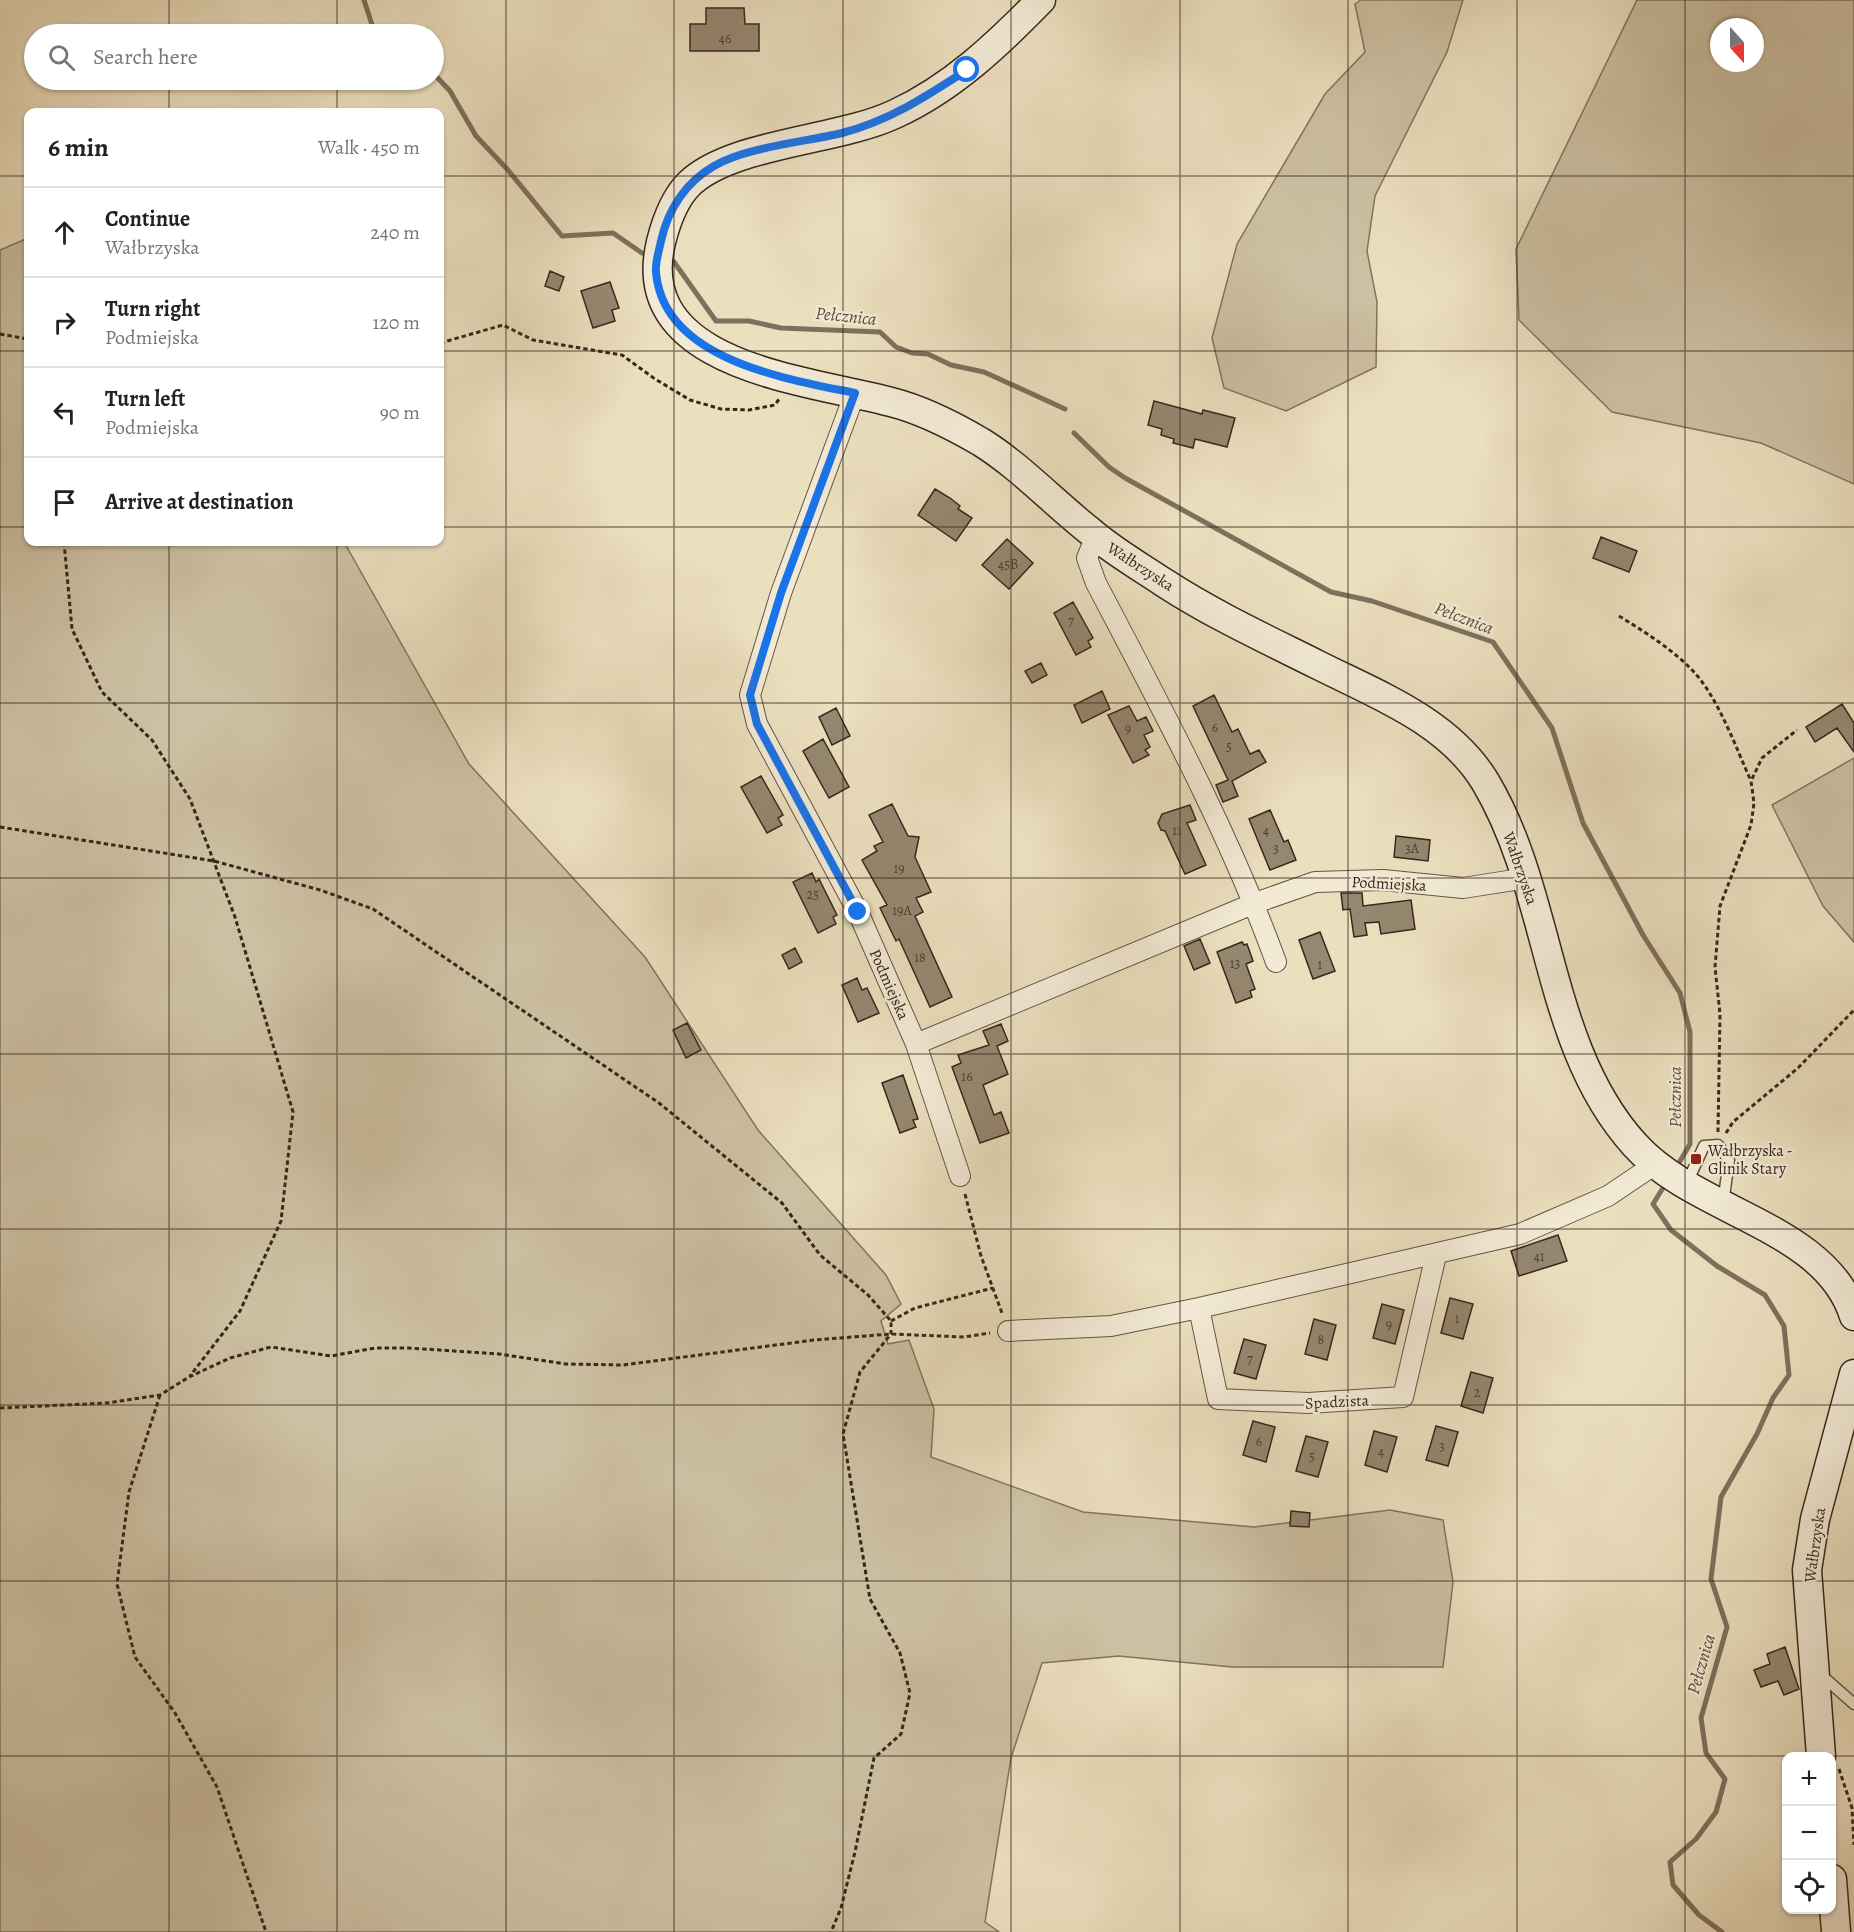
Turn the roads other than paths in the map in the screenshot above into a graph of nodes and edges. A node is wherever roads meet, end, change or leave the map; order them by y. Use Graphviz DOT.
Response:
graph roads {
  1 [pos="1041,0"];
  2 [pos="855,393"];
  3 [pos="1096,537"];
  4 [pos="1527,878"];
  5 [pos="1254,903"];
  6 [pos="1276,962"];
  7 [pos="916,1044"];
  8 [pos="960,1176"];
  9 [pos="1670,1176"];
  10 [pos="1723,1207"];
  11 [pos="1436,1255"];
  12 [pos="1199,1308"];
  13 [pos="1854,1316"];
  14 [pos="1008,1331"];
  15 [pos="1854,1374"];
  16 [pos="1813,1668"];
  17 [pos="1854,1704"];
  18 [pos="1821,1752"];
  19 [pos="1835,1914"];
  20 [pos="1836,1932"];
  1 -- 2 [label="main road, Wałbrzyska"];
  2 -- 3 [label="main road, Wałbrzyska"];
  2 -- 7 [label="street, Podmiejska"];
  3 -- 4 [label="main road, Wałbrzyska"];
  3 -- 5 [label="street"];
  4 -- 5 [label="street, Podmiejska"];
  4 -- 9 [label="main road, Wałbrzyska"];
  5 -- 6 [label="street"];
  5 -- 7 [label="street, Podmiejska"];
  7 -- 8 [label="street, Podmiejska"];
  9 -- 10 [label="main road, Wałbrzyska"];
  9 -- 10 [label="lane"];
  9 -- 11 [label="street"];
  10 -- 13 [label="main road, Wałbrzyska"];
  11 -- 12 [label="street"];
  11 -- 12 [label="street, Spadzista"];
  12 -- 14 [label="street"];
  15 -- 16 [label="main road, Wałbrzyska"];
  16 -- 17 [label="lane"];
  16 -- 18 [label="main road, Wałbrzyska"];
  19 -- 20 [label="main road"];
}
